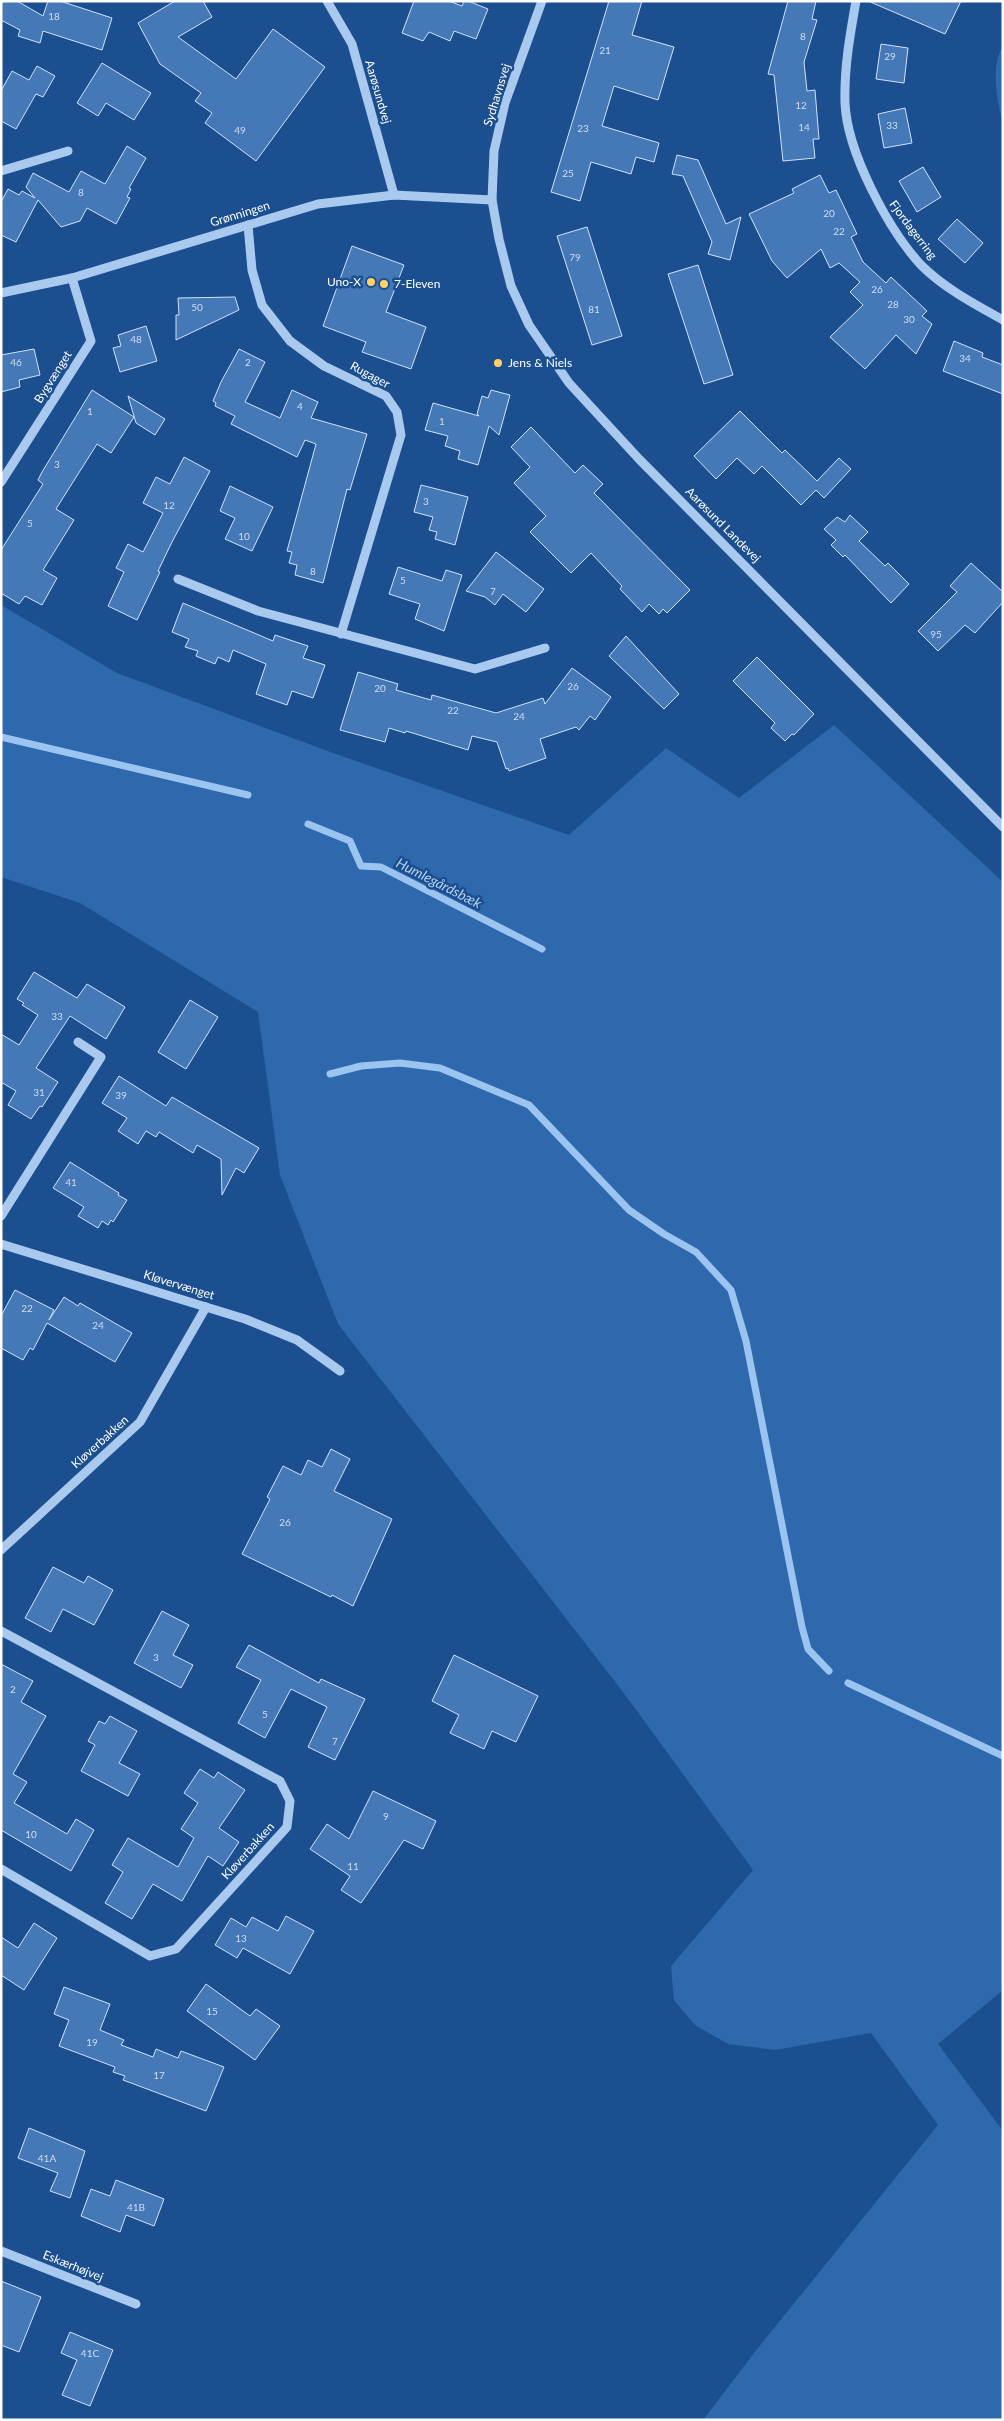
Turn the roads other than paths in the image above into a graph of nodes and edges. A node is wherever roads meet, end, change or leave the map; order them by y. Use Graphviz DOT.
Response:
graph roads {
  1 [pos="327,1"];
  2 [pos="542,1"];
  3 [pos="856,1"];
  4 [pos="68,151"];
  5 [pos="1,171"];
  6 [pos="394,195"];
  7 [pos="492,200"];
  8 [pos="248,225"];
  9 [pos="72,278"];
  10 [pos="1,293"];
  11 [pos="1003,320"];
  12 [pos="1,482"];
  13 [pos="178,579"];
  14 [pos="341,634"];
  15 [pos="545,648"];
  16 [pos="1003,827"];
  17 [pos="78,1042"];
  18 [pos="1,1216"];
  19 [pos="1,1244"];
  20 [pos="206,1306"];
  21 [pos="340,1372"];
  22 [pos="1,1550"];
  23 [pos="1,1630"];
  24 [pos="1,1869"];
  25 [pos="1,2251"];
  26 [pos="136,2304"];
  1 -- 6 [label="street, Aarøsundvej"];
  2 -- 7 [label="street, Sydhavnsvej"];
  3 -- 11 [label="street, Fjordagerring"];
  4 -- 5 [label="street"];
  6 -- 7 [label="street, Grønningen"];
  6 -- 8 [label="street, Grønningen"];
  7 -- 16 [label="street, Aarøsund Landevej"];
  8 -- 9 [label="street, Grønningen"];
  8 -- 14 [label="street, Rugager"];
  9 -- 10 [label="street, Grønningen"];
  9 -- 12 [label="street, Bygvænget"];
  13 -- 14 [label="street"];
  14 -- 15 [label="street"];
  17 -- 18 [label="street"];
  19 -- 20 [label="street, Kløvervænget"];
  20 -- 21 [label="street, Kløvervænget"];
  20 -- 22 [label="street, Kløverbakken"];
  23 -- 24 [label="street, Kløverbakken"];
  25 -- 26 [label="street, Eskærhøjvej"];
}
